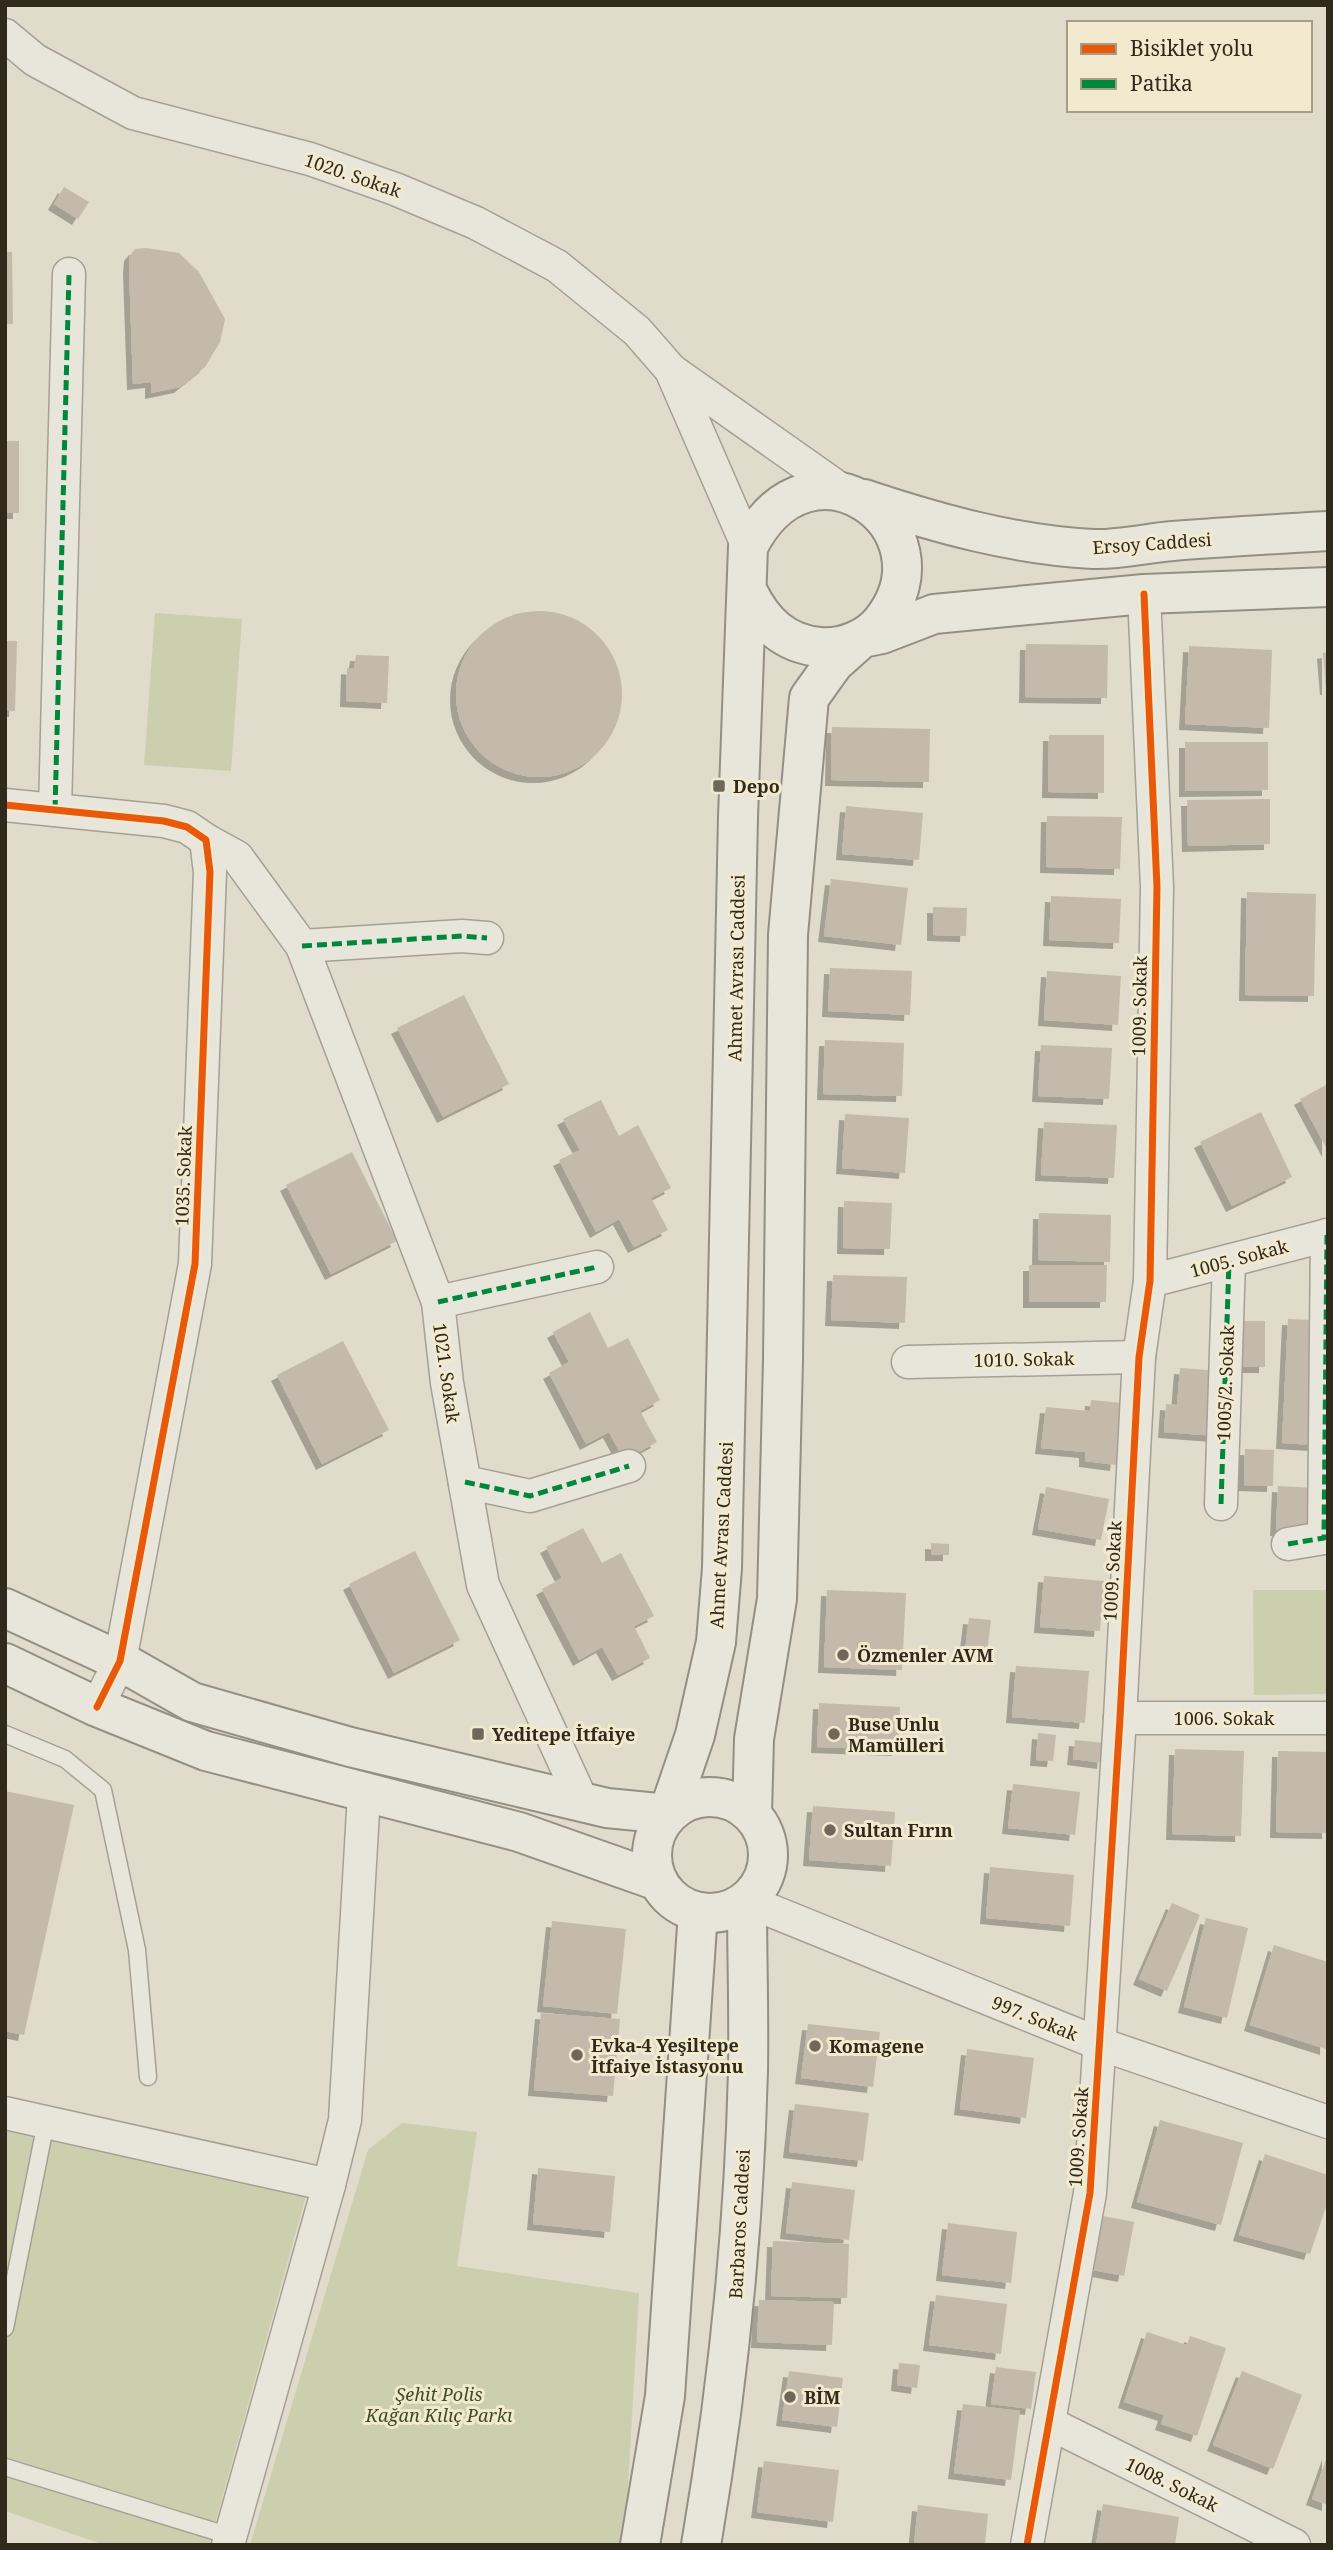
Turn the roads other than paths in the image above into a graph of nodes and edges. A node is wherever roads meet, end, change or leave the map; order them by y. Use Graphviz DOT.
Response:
graph roads {
  1 [pos="5,35"];
  2 [pos="69,274"];
  3 [pos="671,370"];
  4 [pos="849,493"];
  5 [pos="1328,531"];
  6 [pos="748,547"];
  7 [pos="1328,587"];
  8 [pos="748,592"];
  9 [pos="1144,594"];
  10 [pos="862,638"];
  11 [pos="5,805"];
  12 [pos="55,810"];
  13 [pos="206,840"];
  14 [pos="486,938"];
  15 [pos="302,946"];
  16 [pos="1327,1235"];
  17 [pos="1229,1261"];
  18 [pos="597,1267"];
  19 [pos="1150,1281"];
  20 [pos="438,1302"];
  21 [pos="1139,1357"];
  22 [pos="908,1362"];
  23 [pos="629,1466"];
  24 [pos="465,1482"];
  25 [pos="1221,1504"];
  26 [pos="1287,1544"];
  27 [pos="5,1608"];
  28 [pos="120,1661"];
  29 [pos="5,1663"];
  30 [pos="97,1707"];
  31 [pos="1120,1718"];
  32 [pos="1328,1718"];
  33 [pos="5,1734"];
  34 [pos="364,1794"];
  35 [pos="582,1801"];
  36 [pos="668,1814"];
  37 [pos="752,1814"];
  38 [pos="658,1881"];
  39 [pos="747,1901"];
  40 [pos="698,1912"];
  41 [pos="1100,2044"];
  42 [pos="148,2077"];
  43 [pos="5,2113"];
  44 [pos="46,2122"];
  45 [pos="1328,2122"];
  46 [pos="329,2185"];
  47 [pos="5,2328"];
  48 [pos="1049,2423"];
  49 [pos="5,2467"];
  50 [pos="229,2540"];
  51 [pos="640,2545"];
  52 [pos="702,2545"];
  53 [pos="1027,2545"];
  54 [pos="1294,2545"];
  1 -- 3 [label="street, 1020. Sokak"];
  2 -- 12 [label="street"];
  3 -- 4 [label="street, 1020. Sokak"];
  3 -- 6 [label="street, 1020. Sokak"];
  4 -- 5 [label="main road, Ersoy Caddesi"];
  4 -- 6 [label="main road, Ahmet Avrası Caddesi"];
  4 -- 10 [label="main road, Ahmet Avrası Caddesi"];
  6 -- 8 [label="main road, Ahmet Avrası Caddesi"];
  7 -- 9 [label="main road"];
  8 -- 10 [label="main road, Ahmet Avrası Caddesi"];
  8 -- 36 [label="main road, Ahmet Avrası Caddesi"];
  9 -- 10 [label="main road, Ahmet Avrası Caddesi"];
  9 -- 19 [label="street, 1009. Sokak"];
  10 -- 37 [label="main road, Ahmet Avrası Caddesi"];
  11 -- 12 [label="street"];
  12 -- 13 [label="street"];
  13 -- 15 [label="street, 1021. Sokak"];
  13 -- 28 [label="street, 1035. Sokak"];
  14 -- 15 [label="street"];
  15 -- 20 [label="street, 1021. Sokak"];
  16 -- 17 [label="street, 1005. Sokak"];
  16 -- 26 [label="street"];
  17 -- 19 [label="street, 1005. Sokak"];
  17 -- 25 [label="street, 1005/2. Sokak"];
  18 -- 20 [label="street"];
  19 -- 21 [label="street, 1009. Sokak"];
  20 -- 24 [label="street, 1021. Sokak"];
  21 -- 22 [label="street, 1010. Sokak"];
  21 -- 31 [label="street, 1009. Sokak"];
  23 -- 24 [label="street"];
  24 -- 35 [label="street, 1021. Sokak"];
  27 -- 28 [label="main road"];
  28 -- 30 [label="street, 1035. Sokak"];
  28 -- 35 [label="main road"];
  29 -- 30 [label="main road"];
  30 -- 34 [label="main road"];
  31 -- 32 [label="street, 1006. Sokak"];
  31 -- 41 [label="street, 1009. Sokak"];
  33 -- 42 [label="lane"];
  34 -- 38 [label="main road"];
  34 -- 46 [label="street"];
  35 -- 36 [label="main road"];
  36 -- 37 [label="main road"];
  36 -- 38 [label="main road"];
  37 -- 39 [label="main road"];
  38 -- 40 [label="main road"];
  39 -- 40 [label="main road"];
  39 -- 41 [label="street, 997. Sokak"];
  39 -- 52 [label="main road, Barbaros Caddesi"];
  40 -- 51 [label="main road"];
  41 -- 45 [label="street, 997. Sokak"];
  41 -- 48 [label="street, 1009. Sokak"];
  43 -- 44 [label="street"];
  44 -- 46 [label="street"];
  44 -- 47 [label="lane"];
  46 -- 50 [label="street"];
  48 -- 53 [label="street, 1009. Sokak"];
  48 -- 54 [label="street, 1008. Sokak"];
  49 -- 50 [label="lane"];
}
